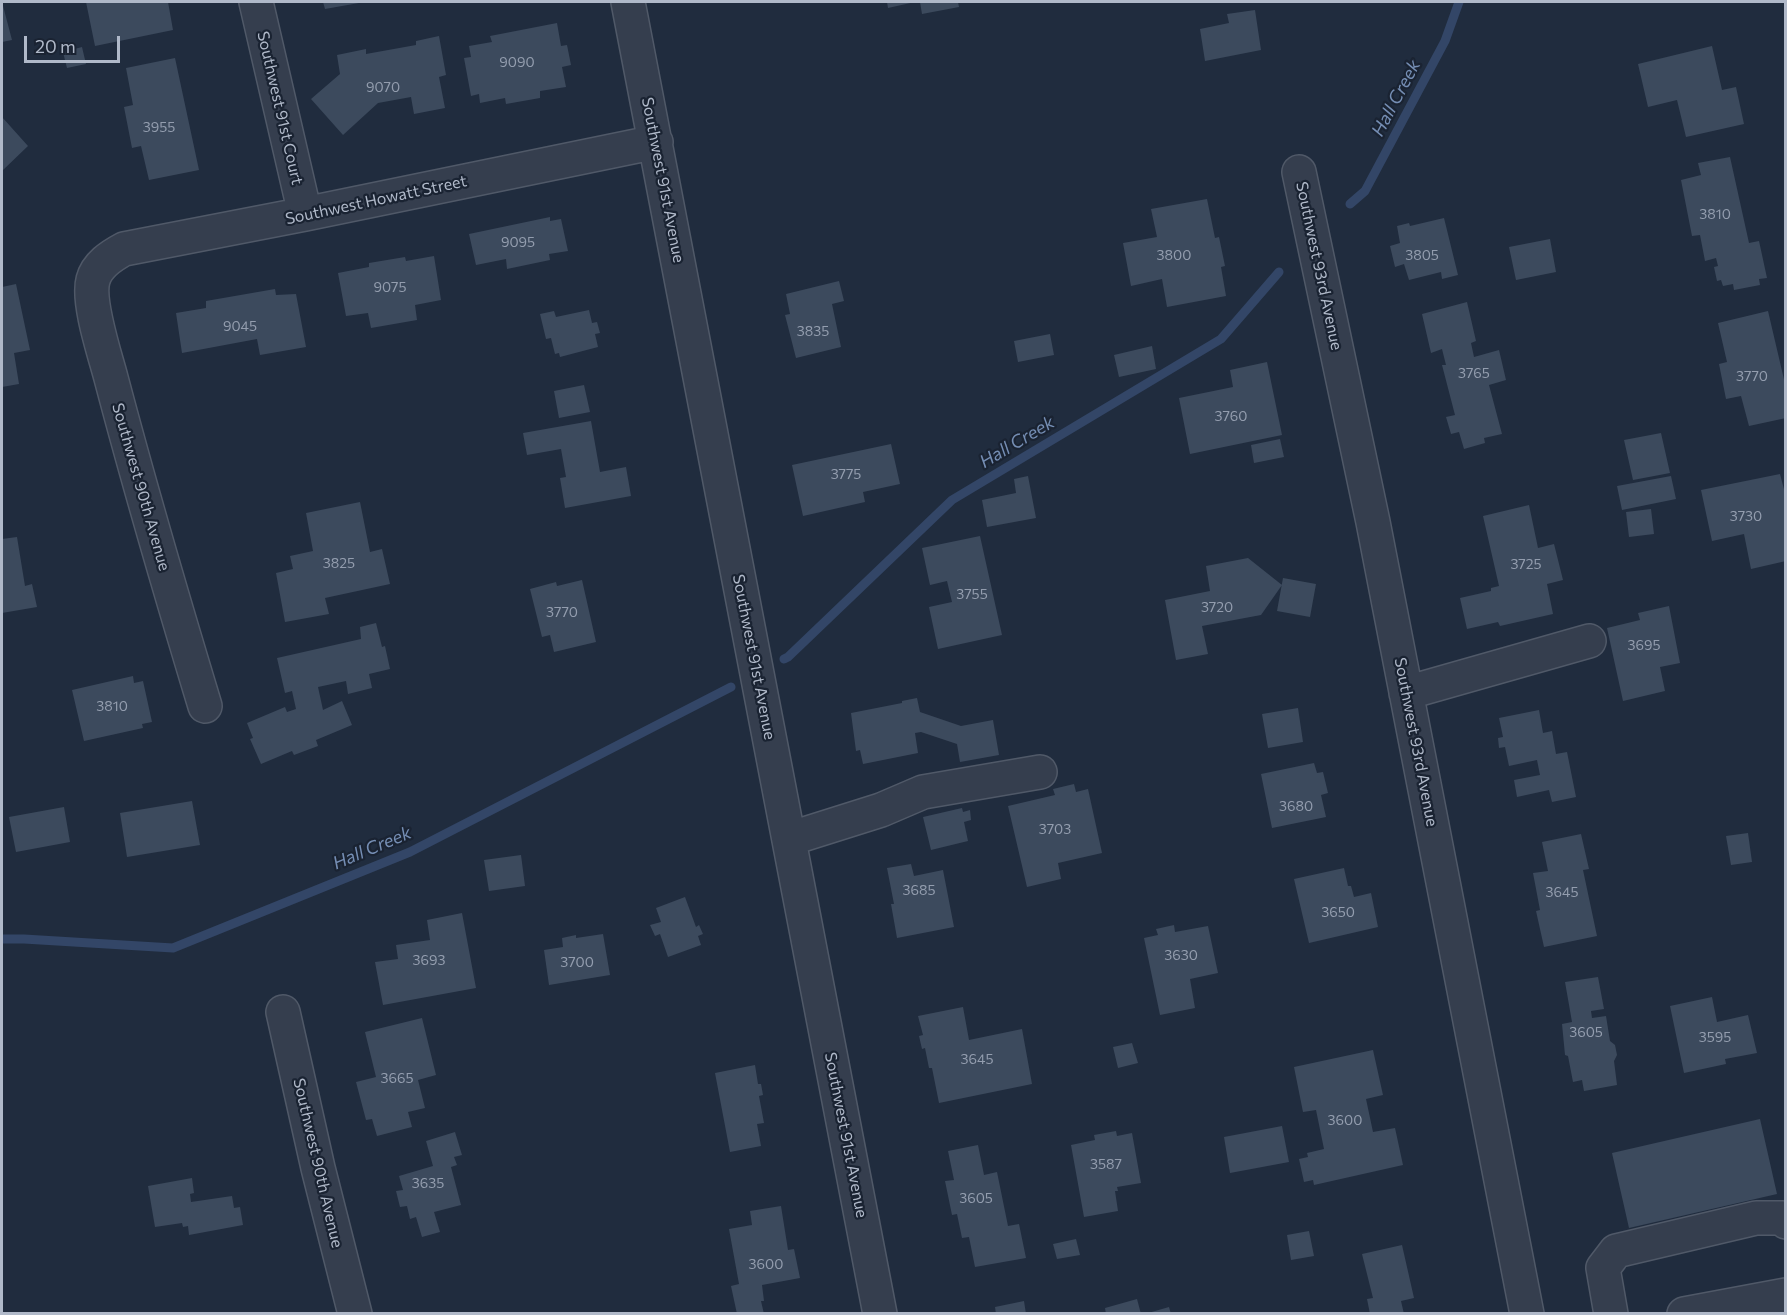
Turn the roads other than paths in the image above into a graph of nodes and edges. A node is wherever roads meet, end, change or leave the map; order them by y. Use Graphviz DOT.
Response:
graph roads {
  1 [pos="255,2"];
  2 [pos="628,2"];
  3 [pos="656,142"];
  4 [pos="1299,172"];
  5 [pos="305,214"];
  6 [pos="100,267"];
  7 [pos="1589,641"];
  8 [pos="1406,693"];
  9 [pos="205,706"];
  10 [pos="1040,772"];
  11 [pos="789,839"];
  12 [pos="283,1012"];
  13 [pos="1785,1212"];
  14 [pos="1785,1294"];
  15 [pos="355,1314"];
  16 [pos="880,1314"];
  17 [pos="1527,1314"];
  18 [pos="1611,1314"];
  19 [pos="1684,1314"];
  1 -- 5 [label="street, Southwest 91st Court"];
  2 -- 3 [label="street, Southwest 91st Avenue"];
  3 -- 5 [label="street, Southwest Howatt Street"];
  3 -- 11 [label="street, Southwest 91st Avenue"];
  4 -- 8 [label="street, Southwest 93rd Avenue"];
  5 -- 6 [label="street, Southwest Howatt Street"];
  6 -- 9 [label="street, Southwest 90th Avenue"];
  7 -- 8 [label="street"];
  8 -- 17 [label="street, Southwest 93rd Avenue"];
  10 -- 11 [label="street"];
  11 -- 16 [label="street, Southwest 91st Avenue"];
  12 -- 15 [label="street, Southwest 90th Avenue"];
  13 -- 18 [label="street"];
  14 -- 19 [label="street"];
}
